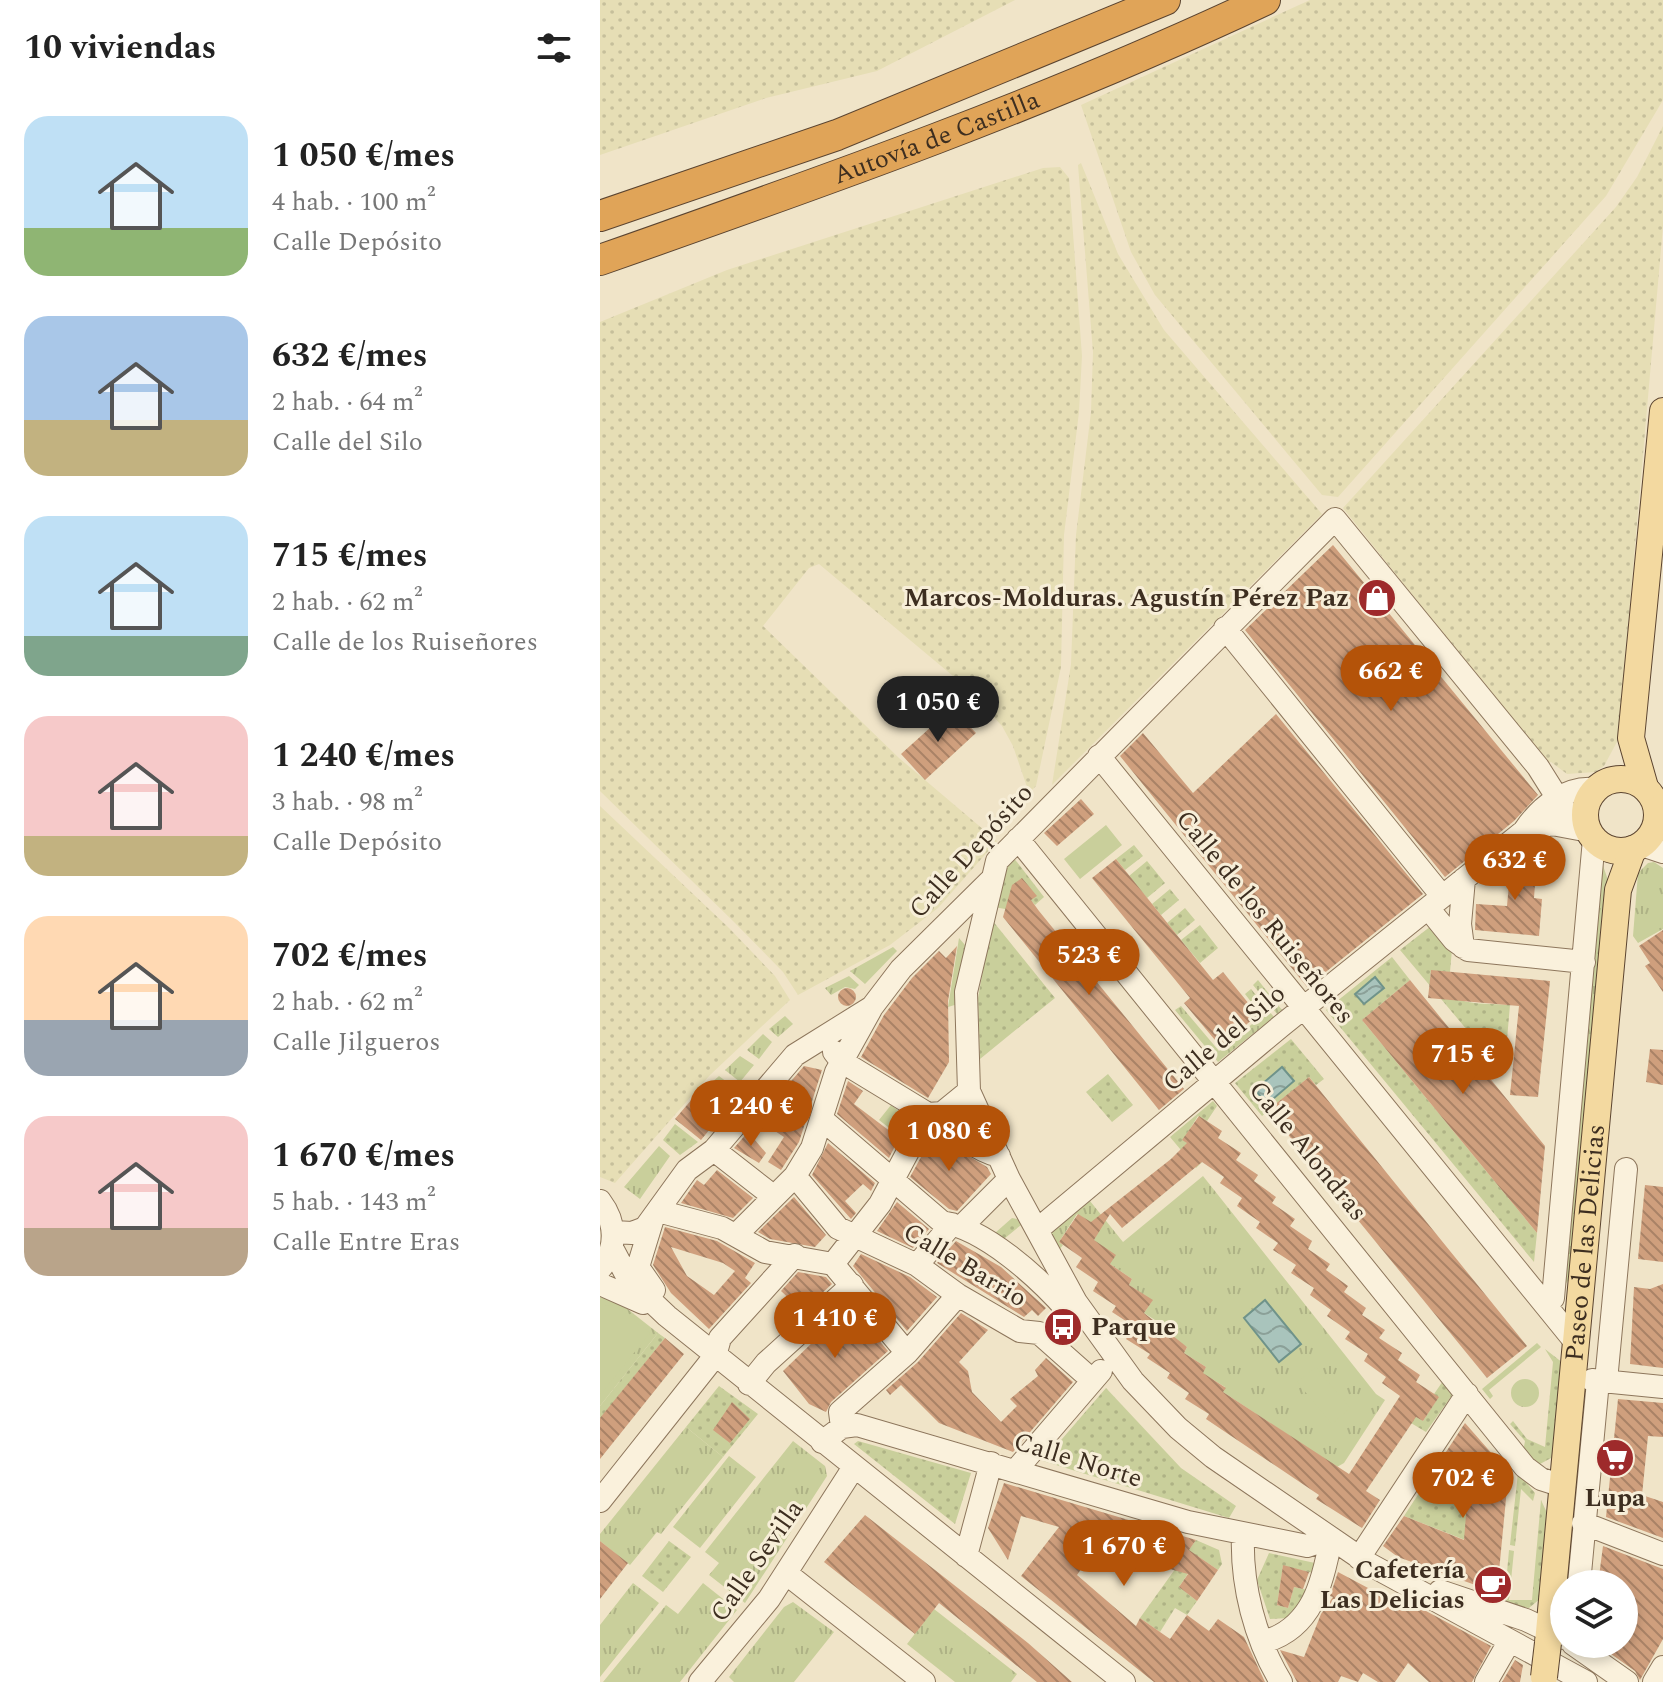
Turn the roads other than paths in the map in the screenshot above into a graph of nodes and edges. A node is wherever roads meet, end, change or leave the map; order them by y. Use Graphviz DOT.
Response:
graph roads {
  1 [pos="1165,0"];
  2 [pos="1265,0"];
  3 [pos="600,216"];
  4 [pos="600,260"];
  5 [pos="1663,411"];
  6 [pos="1225,628"];
  7 [pos="1631,738"];
  8 [pos="1099,756"];
  9 [pos="1538,767"];
  10 [pos="1595,786"];
  11 [pos="1556,799"];
  12 [pos="1655,804"];
  13 [pos="1524,831"];
  14 [pos="1018,839"];
  15 [pos="1615,842"];
  16 [pos="1464,879"];
  17 [pos="990,881"];
  18 [pos="1435,902"];
  19 [pos="1463,947"];
  20 [pos="1584,962"];
  21 [pos="872,1007"];
  22 [pos="1303,1008"];
  23 [pos="821,1037"];
  24 [pos="795,1055"];
  25 [pos="841,1061"];
  26 [pos="1215,1080"];
  27 [pos="969,1091"];
  28 [pos="935,1114"];
  29 [pos="823,1120"];
  30 [pos="714,1150"];
  31 [pos="999,1156"];
  32 [pos="1626,1169"];
  33 [pos="795,1176"];
  34 [pos="1009,1179"];
  35 [pos="894,1180"];
  36 [pos="773,1196"];
  37 [pos="600,1201"];
  38 [pos="656,1214"];
  39 [pos="958,1224"];
  40 [pos="1037,1230"];
  41 [pos="737,1234"];
  42 [pos="856,1238"];
  43 [pos="613,1239"];
  44 [pos="795,1255"];
  45 [pos="639,1262"];
  46 [pos="833,1264"];
  47 [pos="917,1265"];
  48 [pos="600,1269"];
  49 [pos="600,1284"];
  50 [pos="852,1285"];
  51 [pos="1582,1286"];
  52 [pos="958,1295"];
  53 [pos="1545,1300"];
  54 [pos="1072,1306"];
  55 [pos="667,1316"];
  56 [pos="1039,1333"];
  57 [pos="1577,1344"];
  58 [pos="907,1353"];
  59 [pos="715,1356"];
  60 [pos="1115,1356"];
  61 [pos="1092,1380"];
  62 [pos="1592,1380"];
  63 [pos="749,1384"];
  64 [pos="1663,1387"];
  65 [pos="1467,1394"];
  66 [pos="842,1427"];
  67 [pos="822,1442"];
  68 [pos="991,1463"];
  69 [pos="854,1467"];
  70 [pos="1016,1470"];
  71 [pos="1563,1486"];
  72 [pos="600,1501"];
  73 [pos="1583,1523"];
  74 [pos="1243,1535"];
  75 [pos="1331,1538"];
  76 [pos="1663,1554"];
  77 [pos="966,1556"];
  78 [pos="1359,1558"];
  79 [pos="1559,1570"];
  80 [pos="1580,1570"];
  81 [pos="787,1574"];
  82 [pos="1404,1582"];
  83 [pos="1550,1636"];
  84 [pos="1263,1642"];
  85 [pos="1509,1642"];
  86 [pos="1552,1658"];
  87 [pos="1589,1658"];
  88 [pos="1663,1667"];
  89 [pos="1544,1680"];
  90 [pos="700,1682"];
  91 [pos="924,1682"];
  92 [pos="1124,1682"];
  93 [pos="1281,1682"];
  94 [pos="1486,1682"];
  95 [pos="1586,1682"];
  96 [pos="1627,1682"];
  97 [pos="1654,1682"];
  1 -- 3 [label="highway, Autovía de Castilla"];
  2 -- 4 [label="highway, Autovía de Castilla"];
  5 -- 7 [label="main road"];
  6 -- 8 [label="street, Calle Depósito"];
  6 -- 9 [label="street, Calle Depósito"];
  6 -- 18 [label="street"];
  7 -- 10 [label="main road"];
  7 -- 12 [label="main road"];
  8 -- 14 [label="street, Calle Depósito"];
  8 -- 22 [label="street, Calle de los Ruiseñores"];
  9 -- 10 [label="street"];
  9 -- 11 [label="street"];
  10 -- 11 [label="street, Calle del Silo"];
  10 -- 12 [label="main road"];
  10 -- 15 [label="main road"];
  11 -- 13 [label="street, Calle del Silo"];
  11 -- 15 [label="street"];
  12 -- 15 [label="main road"];
  13 -- 15 [label="street, Calle del Silo"];
  13 -- 16 [label="street, Calle del Silo"];
  14 -- 17 [label="street, Calle Depósito"];
  14 -- 26 [label="street, Calle Alondras"];
  15 -- 20 [label="street, Paseo de las Delicias"];
  15 -- 51 [label="main road, Paseo de las Delicias"];
  16 -- 18 [label="street, Calle del Silo"];
  16 -- 19 [label="street"];
  17 -- 21 [label="street, Calle Depósito"];
  17 -- 27 [label="street"];
  18 -- 19 [label="street"];
  18 -- 22 [label="street, Calle del Silo"];
  19 -- 20 [label="street"];
  20 -- 53 [label="street, Paseo de las Delicias"];
  21 -- 23 [label="street, Calle Depósito"];
  21 -- 25 [label="street"];
  22 -- 26 [label="street, Calle del Silo"];
  22 -- 53 [label="street, Calle de los Ruiseñores"];
  23 -- 24 [label="street, Calle Depósito"];
  23 -- 25 [label="street"];
  24 -- 25 [label="street"];
  24 -- 30 [label="street, Calle Depósito"];
  25 -- 28 [label="street"];
  25 -- 29 [label="street"];
  26 -- 40 [label="street, Calle del Silo"];
  26 -- 65 [label="street, Calle Alondras"];
  27 -- 28 [label="street"];
  27 -- 31 [label="street"];
  28 -- 31 [label="street"];
  28 -- 35 [label="street"];
  29 -- 33 [label="street"];
  29 -- 35 [label="street"];
  30 -- 36 [label="street"];
  30 -- 38 [label="street, Calle Depósito"];
  31 -- 34 [label="street"];
  32 -- 62 [label="street, Paseo de las Delicias"];
  33 -- 36 [label="street"];
  33 -- 42 [label="street, Calle Barrio"];
  34 -- 39 [label="street"];
  34 -- 40 [label="street"];
  35 -- 39 [label="street"];
  35 -- 42 [label="street"];
  36 -- 41 [label="street"];
  37 -- 43 [label="street"];
  38 -- 41 [label="street"];
  38 -- 43 [label="street"];
  38 -- 45 [label="street, Calle Depósito"];
  39 -- 47 [label="street"];
  39 -- 54 [label="street"];
  40 -- 54 [label="street"];
  41 -- 44 [label="street"];
  42 -- 46 [label="street"];
  42 -- 47 [label="street, Calle Barrio"];
  43 -- 45 [label="street"];
  43 -- 48 [label="street"];
  43 -- 55 [label="street"];
  44 -- 46 [label="street"];
  44 -- 59 [label="street"];
  45 -- 55 [label="street"];
  46 -- 50 [label="street"];
  47 -- 52 [label="street, Calle Barrio"];
  49 -- 55 [label="street"];
  50 -- 58 [label="street"];
  50 -- 63 [label="street"];
  51 -- 53 [label="street"];
  51 -- 57 [label="main road, Paseo de las Delicias"];
  52 -- 56 [label="street, Calle Barrio"];
  52 -- 58 [label="street"];
  53 -- 57 [label="street, Calle de los Ruiseñores"];
  54 -- 56 [label="street, Calle Barrio"];
  54 -- 60 [label="street"];
  55 -- 59 [label="street"];
  56 -- 61 [label="street, Calle Barrio"];
  57 -- 62 [label="main road, Paseo de las Delicias"];
  58 -- 66 [label="street"];
  59 -- 63 [label="street"];
  59 -- 72 [label="street"];
  60 -- 61 [label="street"];
  60 -- 75 [label="street"];
  61 -- 70 [label="street"];
  62 -- 64 [label="street"];
  62 -- 71 [label="main road, Paseo de las Delicias"];
  62 -- 73 [label="street, Paseo de las Delicias"];
  63 -- 67 [label="street"];
  65 -- 71 [label="street, Calle Alondras"];
  65 -- 78 [label="street"];
  66 -- 67 [label="street"];
  66 -- 68 [label="street, Calle Norte"];
  67 -- 69 [label="street"];
  68 -- 70 [label="street, Calle Norte"];
  68 -- 77 [label="street, Calle Norte"];
  69 -- 77 [label="street"];
  69 -- 81 [label="street, Calle Sevilla"];
  70 -- 74 [label="street, Calle Norte"];
  71 -- 79 [label="main road, Paseo de las Delicias"];
  73 -- 76 [label="street"];
  73 -- 80 [label="street, Paseo de las Delicias"];
  74 -- 75 [label="street, Calle Norte"];
  74 -- 84 [label="street"];
  75 -- 78 [label="street"];
  75 -- 84 [label="street"];
  77 -- 92 [label="street"];
  78 -- 82 [label="street"];
  81 -- 90 [label="street, Calle Sevilla"];
  81 -- 91 [label="street"];
  82 -- 83 [label="street"];
  82 -- 85 [label="street"];
  84 -- 93 [label="street"];
  85 -- 94 [label="street"];
  85 -- 95 [label="street"];
  86 -- 89 [label="main road, Paseo de las Delicias, bridge"];
  87 -- 96 [label="street"];
  88 -- 97 [label="street"];
}
